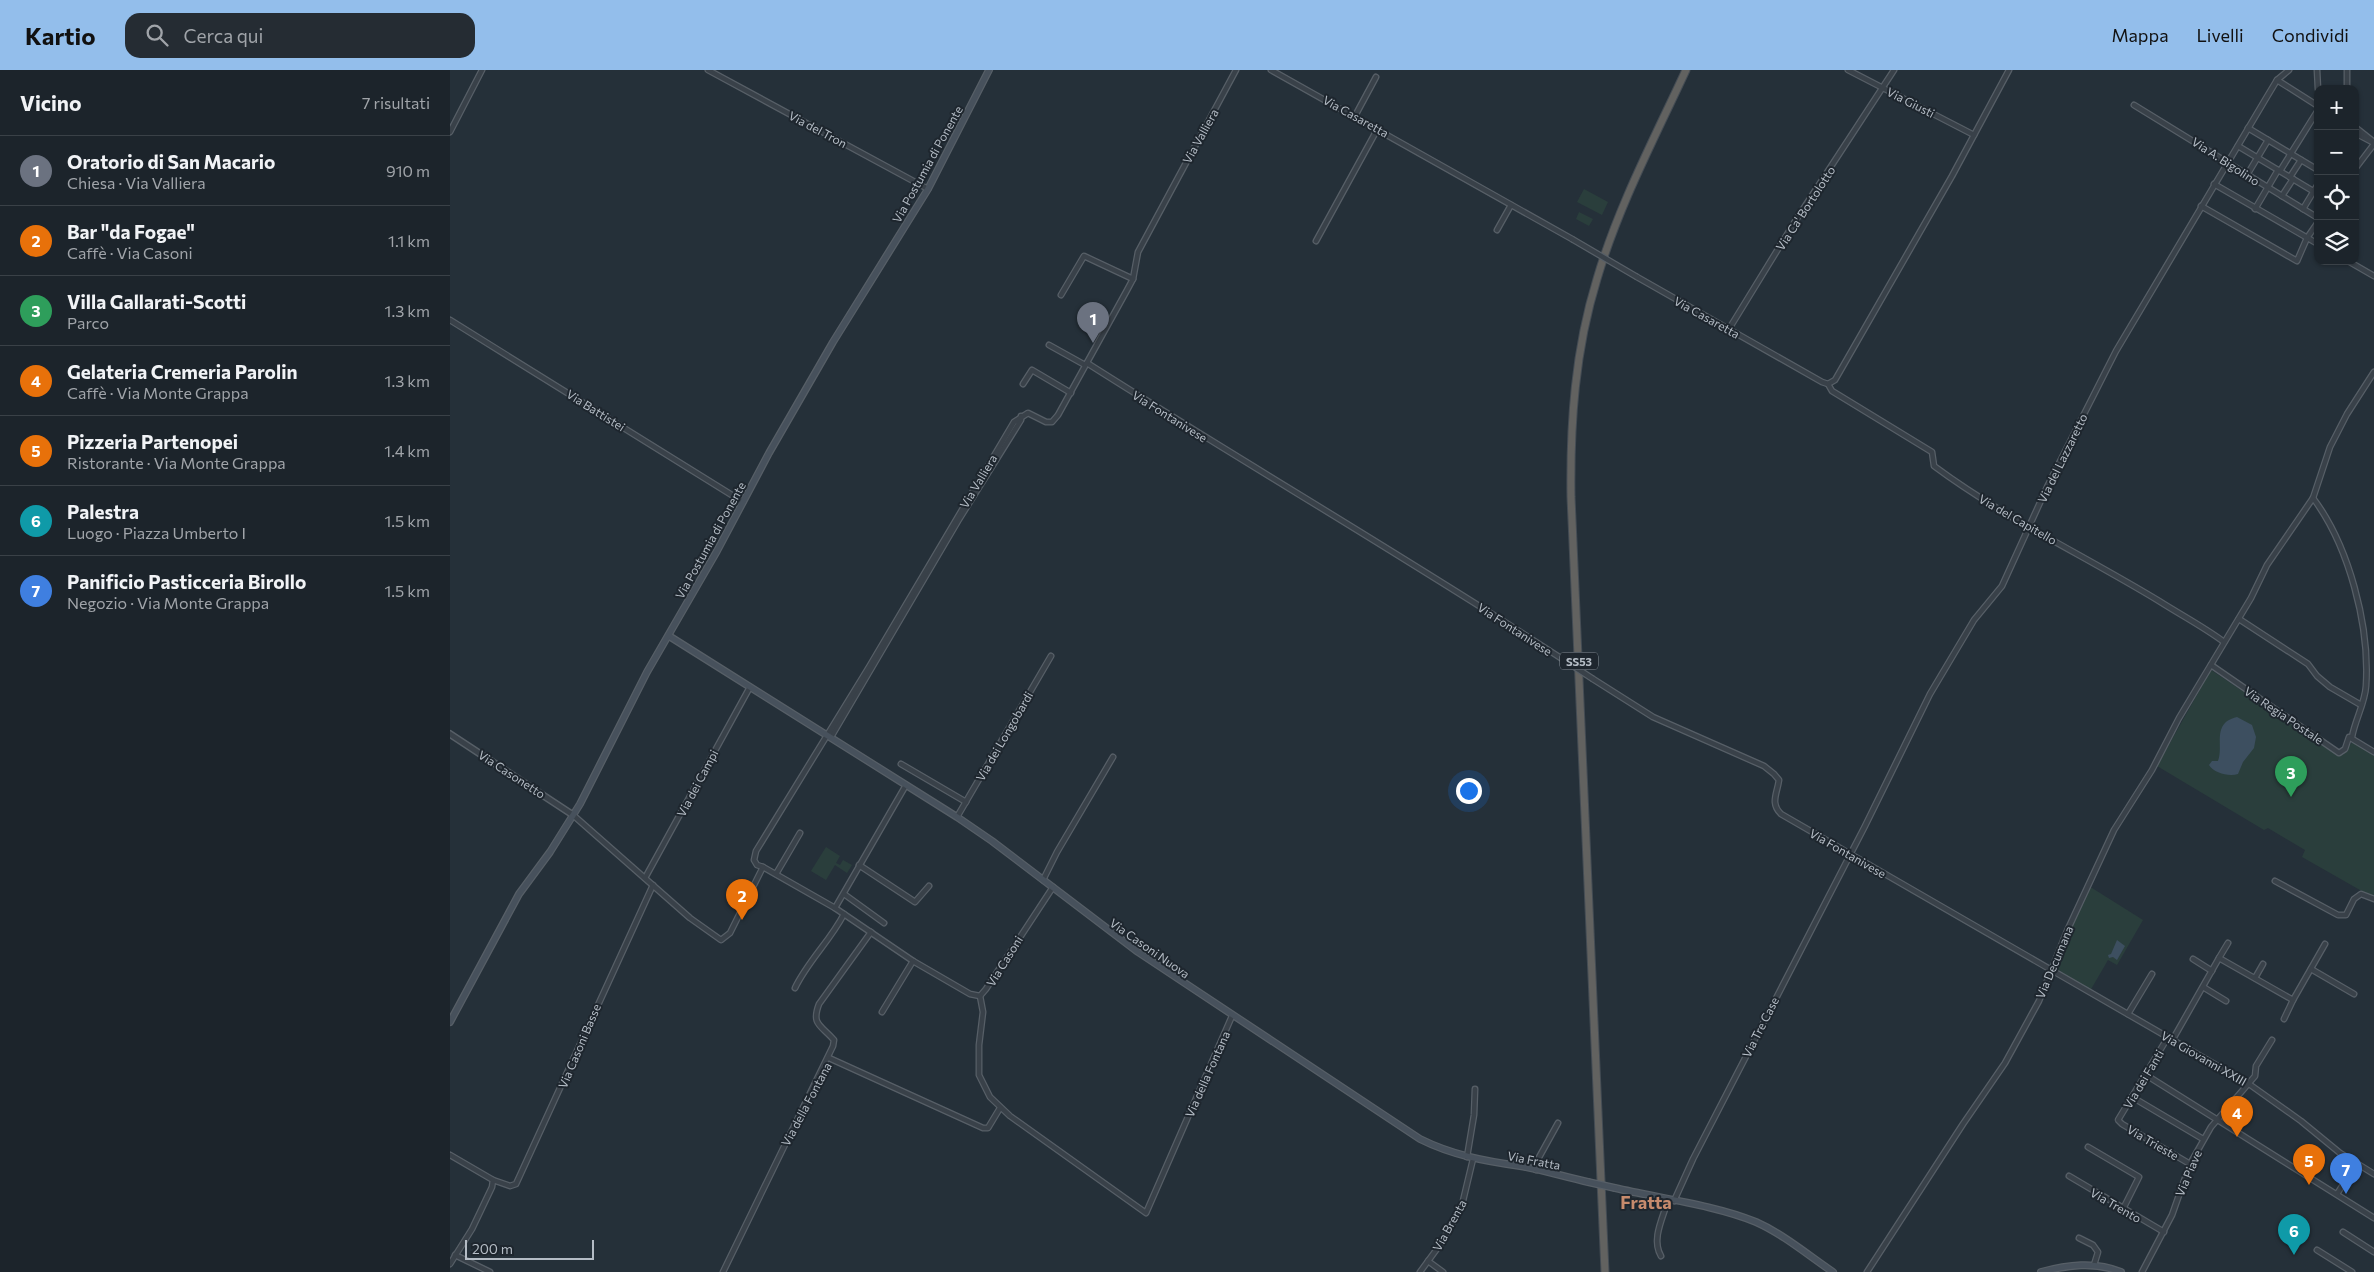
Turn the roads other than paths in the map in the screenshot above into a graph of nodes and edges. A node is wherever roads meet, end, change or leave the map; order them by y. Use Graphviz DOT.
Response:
graph roads {
  1 [pos="482,70"];
  2 [pos="708,70"];
  3 [pos="989,70"];
  4 [pos="1236,70"];
  5 [pos="1271,70"];
  6 [pos="1686,70"];
  7 [pos="1848,70"];
  8 [pos="1894,70"];
  9 [pos="2009,70"];
  10 [pos="2289,70"];
  11 [pos="2317,70"];
  12 [pos="2347,70"];
  13 [pos="1376,76"];
  14 [pos="2277,80"];
  15 [pos="2318,85"];
  16 [pos="2347,85"];
  17 [pos="1884,88"];
  18 [pos="2314,103"];
  19 [pos="2134,105"];
  20 [pos="1355,116"];
  21 [pos="2314,117"];
  22 [pos="1378,128"];
  23 [pos="2248,128"];
  24 [pos="2359,130"];
  25 [pos="450,132"];
  26 [pos="1974,135"];
  27 [pos="2359,135"];
  28 [pos="2268,140"];
  29 [pos="2374,143"];
  30 [pos="2238,146"];
  31 [pos="2291,154"];
  32 [pos="2258,158"];
  33 [pos="2301,160"];
  34 [pos="2228,163"];
  35 [pos="2359,164"];
  36 [pos="2314,168"];
  37 [pos="2279,170"];
  38 [pos="2247,175"];
  39 [pos="2291,178"];
  40 [pos="2214,184"];
  41 [pos="2267,187"];
  42 [pos="928,188"];
  43 [pos="2314,192"];
  44 [pos="2314,195"];
  45 [pos="2282,196"];
  46 [pos="1511,204"];
  47 [pos="2201,206"];
  48 [pos="2255,209"];
  49 [pos="2303,209"];
  50 [pos="2314,216"];
  51 [pos="2314,228"];
  52 [pos="1497,230"];
  53 [pos="2307,238"];
  54 [pos="1316,241"];
  55 [pos="2314,242"];
  56 [pos="2355,265"];
  57 [pos="2374,276"];
  58 [pos="1133,279"];
  59 [pos="1061,295"];
  60 [pos="450,320"];
  61 [pos="1729,329"];
  62 [pos="1049,345"];
  63 [pos="1086,364"];
  64 [pos="2374,372"];
  65 [pos="1023,384"];
  66 [pos="1828,384"];
  67 [pos="1071,393"];
  68 [pos="2313,498"];
  69 [pos="742,502"];
  70 [pos="2028,526"];
  71 [pos="2239,618"];
  72 [pos="669,636"];
  73 [pos="2224,642"];
  74 [pos="1052,656"];
  75 [pos="2210,665"];
  76 [pos="750,687"];
  77 [pos="2361,705"];
  78 [pos="450,734"];
  79 [pos="830,736"];
  80 [pos="2352,737"];
  81 [pos="2374,752"];
  82 [pos="1113,757"];
  83 [pos="901,764"];
  84 [pos="906,785"];
  85 [pos="966,802"];
  86 [pos="573,815"];
  87 [pos="957,817"];
  88 [pos="800,833"];
  89 [pos="1850,855"];
  90 [pos="859,865"];
  91 [pos="763,867"];
  92 [pos="776,874"];
  93 [pos="645,878"];
  94 [pos="1043,880"];
  95 [pos="2275,881"];
  96 [pos="653,885"];
  97 [pos="929,886"];
  98 [pos="1053,887"];
  99 [pos="844,894"];
  100 [pos="2374,899"];
  101 [pos="835,908"];
  102 [pos="844,914"];
  103 [pos="884,923"];
  104 [pos="871,932"];
  105 [pos="2228,943"];
  106 [pos="2325,944"];
  107 [pos="2219,958"];
  108 [pos="2193,959"];
  109 [pos="913,961"];
  110 [pos="2263,964"];
  111 [pos="2311,969"];
  112 [pos="2212,970"];
  113 [pos="2050,971"];
  114 [pos="2152,974"];
  115 [pos="2254,978"];
  116 [pos="2204,985"];
  117 [pos="795,988"];
  118 [pos="2354,994"];
  119 [pos="980,996"];
  120 [pos="2293,1000"];
  121 [pos="2226,1001"];
  122 [pos="882,1012"];
  123 [pos="2128,1014"];
  124 [pos="1232,1016"];
  125 [pos="2284,1018"];
  126 [pos="450,1022"];
  127 [pos="1250,1028"];
  128 [pos="2170,1038"];
  129 [pos="2272,1040"];
  130 [pos="829,1058"];
  131 [pos="2146,1075"];
  132 [pos="2249,1084"];
  133 [pos="1475,1089"];
  134 [pos="2132,1097"];
  135 [pos="1000,1108"];
  136 [pos="2218,1119"];
  137 [pos="2118,1120"];
  138 [pos="1558,1123"];
  139 [pos="2203,1139"];
  140 [pos="2088,1147"];
  141 [pos="450,1155"];
  142 [pos="1470,1158"];
  143 [pos="2190,1164"];
  144 [pos="2356,1164"];
  145 [pos="1536,1170"];
  146 [pos="2374,1174"];
  147 [pos="2069,1176"];
  148 [pos="492,1180"];
  149 [pos="2337,1194"];
  150 [pos="1671,1201"];
  151 [pos="2123,1209"];
  152 [pos="2374,1218"];
  153 [pos="2164,1232"];
  154 [pos="2343,1232"];
  155 [pos="2079,1238"];
  156 [pos="2317,1250"];
  157 [pos="2374,1252"];
  158 [pos="454,1255"];
  159 [pos="1661,1256"];
  160 [pos="1428,1261"];
  161 [pos="450,1264"];
  162 [pos="2094,1265"];
  163 [pos="490,1272"];
  164 [pos="723,1272"];
  165 [pos="1420,1272"];
  166 [pos="1443,1272"];
  167 [pos="1606,1272"];
  168 [pos="1833,1272"];
  169 [pos="1867,1272"];
  170 [pos="2042,1272"];
  171 [pos="2121,1272"];
  172 [pos="2142,1272"];
  173 [pos="2352,1272"];
  1 -- 25 [label="street"];
  2 -- 42 [label="street, Via del Tron"];
  3 -- 42 [label="main road, Via Postumia di Ponente"];
  4 -- 58 [label="street, Via Valliera"];
  5 -- 20 [label="street, Via Casaretta"];
  6 -- 167 [label="highway, SS53"];
  7 -- 17 [label="street, Via Giusti"];
  8 -- 17 [label="street, Via Ca' Bortolotto"];
  9 -- 26 [label="street"];
  10 -- 14 [label="street, Via del Lazzaretto"];
  11 -- 15 [label="street"];
  12 -- 16 [label="street"];
  13 -- 20 [label="street"];
  14 -- 18 [label="street"];
  14 -- 23 [label="street, Via del Lazzaretto"];
  17 -- 26 [label="street, Via Giusti"];
  17 -- 61 [label="street, Via Ca' Bortolotto"];
  19 -- 34 [label="street, Via A. Bigolino"];
  20 -- 22 [label="street, Via Casaretta"];
  21 -- 31 [label="street"];
  22 -- 46 [label="street, Via Casaretta"];
  22 -- 54 [label="street"];
  23 -- 28 [label="street"];
  23 -- 30 [label="street, Via del Lazzaretto"];
  24 -- 29 [label="street"];
  26 -- 66 [label="street"];
  27 -- 29 [label="street"];
  28 -- 31 [label="street"];
  28 -- 32 [label="street"];
  29 -- 35 [label="street"];
  30 -- 32 [label="street"];
  30 -- 34 [label="street, Via del Lazzaretto"];
  31 -- 33 [label="street"];
  31 -- 37 [label="street"];
  32 -- 37 [label="street"];
  32 -- 38 [label="street"];
  33 -- 36 [label="street"];
  33 -- 39 [label="street"];
  34 -- 38 [label="street, Via A. Bigolino"];
  34 -- 40 [label="street, Via del Lazzaretto"];
  37 -- 39 [label="street"];
  37 -- 41 [label="street"];
  38 -- 41 [label="street, Via A. Bigolino"];
  39 -- 43 [label="street"];
  39 -- 45 [label="street"];
  40 -- 47 [label="street, Via del Lazzaretto"];
  40 -- 48 [label="street"];
  41 -- 45 [label="street, Via A. Bigolino"];
  41 -- 48 [label="street"];
  42 -- 69 [label="main road, Via Postumia di Ponente"];
  44 -- 49 [label="street"];
  45 -- 49 [label="street, Via A. Bigolino"];
  46 -- 52 [label="street"];
  46 -- 61 [label="street, Via Casaretta, bridge"];
  47 -- 53 [label="street"];
  47 -- 70 [label="street, Via del Lazzaretto"];
  48 -- 53 [label="street"];
  49 -- 50 [label="street, Via A. Bigolino"];
  51 -- 53 [label="street"];
  53 -- 55 [label="street"];
  56 -- 57 [label="street"];
  58 -- 59 [label="street"];
  58 -- 63 [label="street, Via Valliera"];
  60 -- 69 [label="street, Via Battistei"];
  61 -- 66 [label="street, Via Casaretta"];
  62 -- 63 [label="street, Via Fontanivese"];
  63 -- 67 [label="street, Via Valliera"];
  63 -- 89 [label="street, Via Fontanivese, bridge"];
  64 -- 68 [label="street, Via Decumana"];
  65 -- 67 [label="street"];
  66 -- 70 [label="street, Via del Capitello"];
  67 -- 79 [label="street, Via Valliera"];
  68 -- 71 [label="street, Via Decumana"];
  68 -- 77 [label="street"];
  69 -- 72 [label="main road, Via Postumia di Ponente"];
  70 -- 73 [label="street, Via del Capitello"];
  70 -- 89 [label="street, Via del Lazzaretto"];
  71 -- 73 [label="street, Via Decumana"];
  71 -- 77 [label="street"];
  72 -- 76 [label="main road, Via Casoni Nuova"];
  72 -- 86 [label="main road, Via Postumia di Ponente"];
  73 -- 75 [label="street, Via Decumana"];
  74 -- 85 [label="street, Via dei Longobardi"];
  75 -- 80 [label="street, Via Regia Postale"];
  75 -- 113 [label="street, Via Decumana"];
  76 -- 79 [label="main road, Via Casoni Nuova"];
  76 -- 93 [label="street, Via dei Campi"];
  77 -- 80 [label="street"];
  78 -- 86 [label="street, Via Casonetto"];
  79 -- 84 [label="main road, Via Casoni Nuova"];
  79 -- 91 [label="street, Via Valliera"];
  80 -- 81 [label="street"];
  82 -- 94 [label="street"];
  83 -- 85 [label="street"];
  84 -- 87 [label="main road, Via Casoni Nuova"];
  84 -- 90 [label="street"];
  85 -- 87 [label="street, Via dei Longobardi"];
  86 -- 93 [label="street"];
  86 -- 126 [label="main road, Via Postumia di Ponente"];
  87 -- 94 [label="main road, Via Casoni Nuova"];
  88 -- 92 [label="street"];
  89 -- 113 [label="street, Via Fontanivese"];
  89 -- 150 [label="street, Via Tre Case"];
  90 -- 97 [label="street"];
  90 -- 99 [label="street"];
  91 -- 92 [label="street, Via Casoni"];
  91 -- 96 [label="street"];
  92 -- 101 [label="street, Via Casoni"];
  93 -- 96 [label="street"];
  94 -- 98 [label="main road, Via Casoni Nuova"];
  95 -- 100 [label="street"];
  96 -- 148 [label="street, Via Casoni Basse"];
  98 -- 119 [label="street, Via Casoni"];
  98 -- 124 [label="main road, Via Casoni Nuova"];
  99 -- 101 [label="street"];
  99 -- 103 [label="street"];
  101 -- 102 [label="street, Via Casoni"];
  102 -- 104 [label="street, Via Casoni"];
  102 -- 117 [label="street"];
  104 -- 109 [label="street, Via Casoni"];
  104 -- 130 [label="street"];
  105 -- 107 [label="street, Via dei Fanti"];
  106 -- 111 [label="street"];
  107 -- 112 [label="street, Via dei Fanti"];
  107 -- 115 [label="street"];
  108 -- 112 [label="street"];
  109 -- 119 [label="street, Via Casoni"];
  109 -- 122 [label="street"];
  110 -- 115 [label="street"];
  111 -- 118 [label="street"];
  111 -- 120 [label="street"];
  112 -- 116 [label="street, Via dei Fanti"];
  113 -- 123 [label="street, Via Giovanni XXIII"];
  113 -- 169 [label="street, Via Decumana"];
  114 -- 123 [label="street"];
  115 -- 120 [label="street"];
  116 -- 121 [label="street"];
  116 -- 128 [label="street, Via dei Fanti"];
  119 -- 135 [label="street, Via della Fontana"];
  120 -- 125 [label="street"];
  123 -- 128 [label="street, Via Giovanni XXIII"];
  124 -- 127 [label="main road, Via Casoni Nuova"];
  124 -- 135 [label="street, Via della Fontana"];
  127 -- 142 [label="main road, Via Fratta"];
  128 -- 131 [label="street, Via dei Fanti"];
  128 -- 132 [label="street, Via Giovanni XXIII"];
  129 -- 132 [label="street, Via Piave"];
  130 -- 135 [label="street, Via della Fontana"];
  130 -- 164 [label="street, Via della Fontana"];
  131 -- 134 [label="street, Via dei Fanti"];
  131 -- 136 [label="street"];
  132 -- 136 [label="street, Via Piave"];
  132 -- 144 [label="street, Via Giovanni XXIII"];
  133 -- 142 [label="street, Via Brenta"];
  134 -- 137 [label="street, Via dei Fanti"];
  134 -- 139 [label="street"];
  136 -- 139 [label="street, Via Piave"];
  136 -- 149 [label="street"];
  137 -- 143 [label="street, Via Trieste"];
  138 -- 145 [label="street"];
  139 -- 143 [label="street, Via Piave"];
  140 -- 151 [label="street"];
  141 -- 148 [label="street"];
  142 -- 145 [label="main road, Via Fratta"];
  142 -- 160 [label="street, Via Brenta"];
  143 -- 153 [label="street, Via Piave"];
  144 -- 146 [label="street, Via Giovanni XXIII"];
  144 -- 149 [label="street"];
  145 -- 150 [label="main road, Via Fratta, bridge"];
  147 -- 151 [label="street, Via Trento"];
  148 -- 158 [label="street"];
  149 -- 152 [label="street"];
  150 -- 159 [label="street, Via Tre Case"];
  150 -- 168 [label="main road, Via Fratta"];
  151 -- 153 [label="street, Via Trento"];
  153 -- 172 [label="street, Via Piave"];
  154 -- 157 [label="street"];
  155 -- 162 [label="street"];
  156 -- 173 [label="street"];
  158 -- 161 [label="street"];
  158 -- 163 [label="street"];
  160 -- 165 [label="street, Via Brenta"];
  160 -- 166 [label="street, Via Brenta"];
  162 -- 170 [label="main road"];
  162 -- 171 [label="main road"];
}
